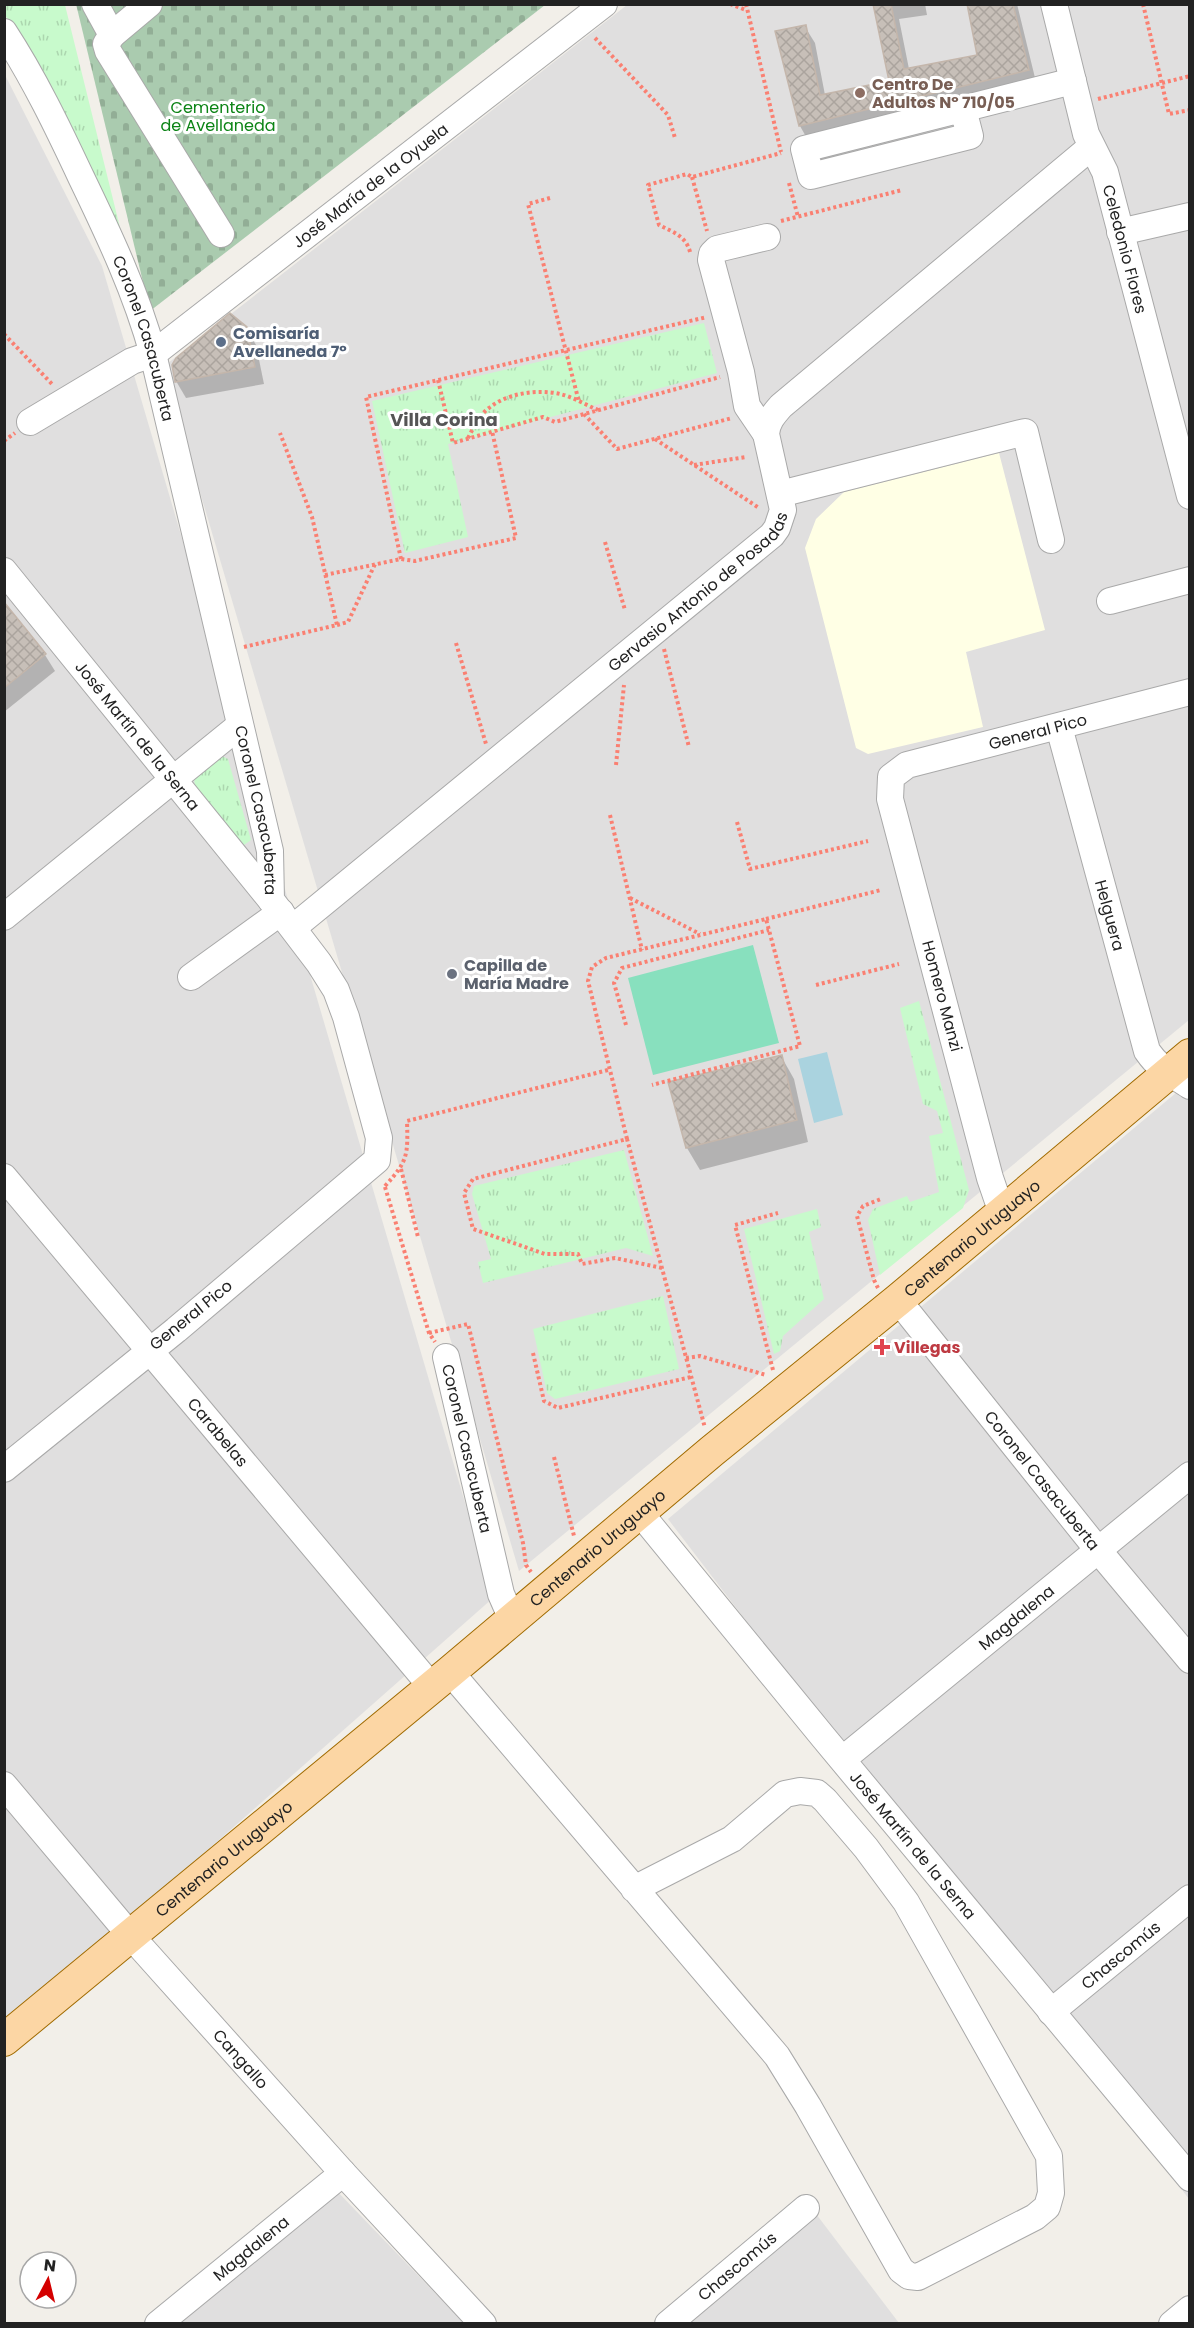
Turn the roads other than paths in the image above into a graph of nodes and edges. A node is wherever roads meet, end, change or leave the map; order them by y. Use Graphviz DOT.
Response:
graph roads {
  1 [pos="95,4"];
  2 [pos="148,4"];
  3 [pos="577,4"];
  4 [pos="604,4"];
  5 [pos="1054,4"];
  6 [pos="4,32"];
  7 [pos="112,34"];
  8 [pos="1073,81"];
  9 [pos="963,109"];
  10 [pos="1091,147"];
  11 [pos="1190,216"];
  12 [pos="770,230"];
  13 [pos="1120,232"];
  14 [pos="221,234"];
  15 [pos="145,351"];
  16 [pos="30,422"];
  17 [pos="766,434"];
  18 [pos="780,494"];
  19 [pos="1190,496"];
  20 [pos="1051,540"];
  21 [pos="4,571"];
  22 [pos="1190,580"];
  23 [pos="1110,601"];
  24 [pos="1190,692"];
  25 [pos="239,726"];
  26 [pos="1059,727"];
  27 [pos="891,777"];
  28 [pos="172,779"];
  29 [pos="282,913"];
  30 [pos="4,917"];
  31 [pos="191,976"];
  32 [pos="1182,1072"];
  33 [pos="4,1177"];
  34 [pos="1002,1213"];
  35 [pos="889,1296"];
  36 [pos="150,1349"];
  37 [pos="446,1357"];
  38 [pos="4,1469"];
  39 [pos="1190,1475"];
  40 [pos="640,1512"];
  41 [pos="1098,1550"];
  42 [pos="512,1619"];
  43 [pos="1190,1660"];
  44 [pos="441,1679"];
  45 [pos="843,1760"];
  46 [pos="4,1785"];
  47 [pos="634,1888"];
  48 [pos="1190,1898"];
  49 [pos="130,1935"];
  50 [pos="1051,2012"];
  51 [pos="4,2040"];
  52 [pos="343,2173"];
  53 [pos="1190,2178"];
  54 [pos="806,2208"];
  55 [pos="1190,2309"];
  56 [pos="158,2324"];
  57 [pos="483,2324"];
  58 [pos="668,2324"];
  59 [pos="1172,2324"];
  1 -- 7 [label="street"];
  2 -- 7 [label="street"];
  3 -- 15 [label="street, José María de la Oyuela"];
  4 -- 15 [label="street, José María de la Oyuela"];
  5 -- 8 [label="street, Celedonio Flores"];
  6 -- 15 [label="street, Coronel Casacuberta"];
  7 -- 14 [label="street"];
  8 -- 9 [label="street"];
  8 -- 10 [label="street, Celedonio Flores"];
  9 -- 9 [label="street"];
  10 -- 13 [label="street, Celedonio Flores"];
  10 -- 17 [label="street"];
  11 -- 13 [label="street"];
  12 -- 17 [label="street"];
  13 -- 19 [label="street, Celedonio Flores"];
  15 -- 16 [label="street, José María de la Oyuela"];
  15 -- 25 [label="street, Coronel Casacuberta"];
  17 -- 18 [label="street, Gervasio Antonio de Posadas"];
  18 -- 20 [label="street"];
  18 -- 29 [label="street, Gervasio Antonio de Posadas"];
  21 -- 28 [label="street, José Martín de la Serna"];
  22 -- 23 [label="street"];
  24 -- 26 [label="street, General Pico"];
  25 -- 28 [label="street"];
  25 -- 29 [label="street, Coronel Casacuberta"];
  26 -- 27 [label="street, General Pico"];
  26 -- 32 [label="street, Helguera"];
  27 -- 34 [label="street, Homero Manzi"];
  28 -- 29 [label="street, José Martín de la Serna"];
  28 -- 30 [label="street"];
  29 -- 31 [label="street, Gervasio Antonio de Posadas"];
  29 -- 36 [label="street, General Pico"];
  32 -- 34 [label="main road, Centenario Uruguayo"];
  33 -- 36 [label="street, Carabelas"];
  34 -- 35 [label="main road, Centenario Uruguayo"];
  35 -- 40 [label="main road, Centenario Uruguayo"];
  35 -- 41 [label="street, Coronel Casacuberta"];
  36 -- 38 [label="street, General Pico"];
  36 -- 44 [label="street, Carabelas"];
  37 -- 42 [label="street, Coronel Casacuberta"];
  39 -- 41 [label="street, Magdalena"];
  40 -- 42 [label="main road, Centenario Uruguayo"];
  40 -- 45 [label="street, José Martín de la Serna"];
  41 -- 43 [label="street, Coronel Casacuberta"];
  41 -- 45 [label="street, Magdalena"];
  42 -- 44 [label="main road, Centenario Uruguayo"];
  44 -- 47 [label="street, Carabelas"];
  44 -- 49 [label="main road, Centenario Uruguayo"];
  45 -- 50 [label="street, José Martín de la Serna"];
  46 -- 49 [label="street, Cangallo"];
  47 -- 47 [label="street, Carabelas"];
  48 -- 50 [label="street, Chascomús"];
  49 -- 51 [label="main road, Centenario Uruguayo"];
  49 -- 52 [label="street, Cangallo"];
  50 -- 53 [label="street, José Martín de la Serna"];
  52 -- 56 [label="street, Magdalena"];
  52 -- 57 [label="street, Cangallo"];
  54 -- 58 [label="street, Chascomús"];
  55 -- 59 [label="street"];
}
